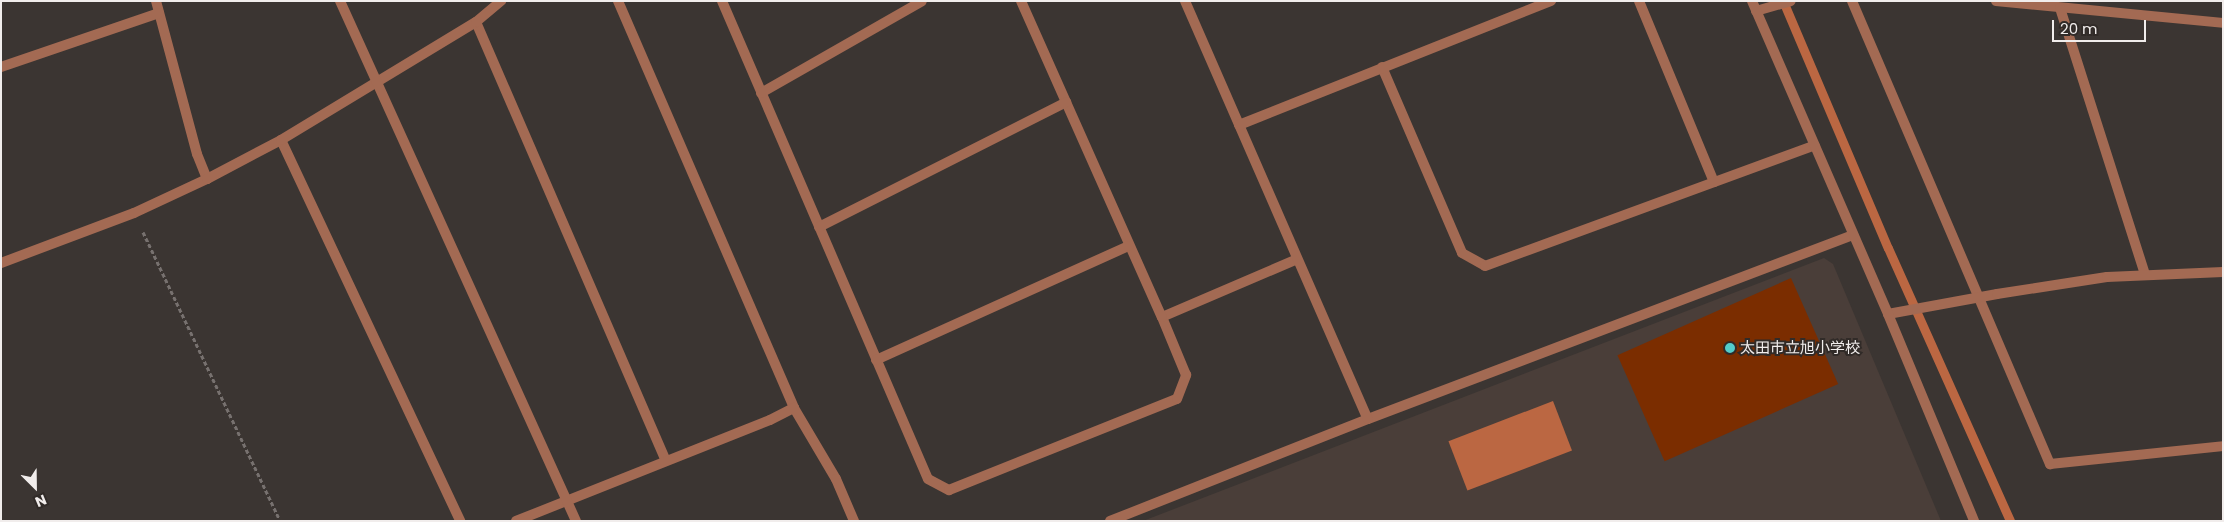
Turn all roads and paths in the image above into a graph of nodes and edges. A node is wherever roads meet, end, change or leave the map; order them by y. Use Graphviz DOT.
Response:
graph roads {
  1 [pos="156,1"];
  2 [pos="340,1"];
  3 [pos="501,1"];
  4 [pos="618,1"];
  5 [pos="722,1"];
  6 [pos="922,1"];
  7 [pos="1021,1"];
  8 [pos="1185,1"];
  9 [pos="1551,1"];
  10 [pos="1638,1"];
  11 [pos="1791,1"];
  12 [pos="1852,1"];
  13 [pos="1996,1"];
  14 [pos="1754,6"];
  15 [pos="2060,8"];
  16 [pos="159,13"];
  17 [pos="476,22"];
  18 [pos="2223,23"];
  19 [pos="1,67"];
  20 [pos="1382,67"];
  21 [pos="376,82"];
  22 [pos="761,93"];
  23 [pos="1066,102"];
  24 [pos="1239,125"];
  25 [pos="281,140"];
  26 [pos="1815,145"];
  27 [pos="207,179"];
  28 [pos="1714,182"];
  29 [pos="134,213"];
  30 [pos="819,227"];
  31 [pos="1853,236"];
  32 [pos="1129,246"];
  33 [pos="1296,259"];
  34 [pos="1,263"];
  35 [pos="2223,272"];
  36 [pos="2145,275"];
  37 [pos="1978,297"];
  38 [pos="1888,314"];
  39 [pos="1162,318"];
  40 [pos="876,360"];
  41 [pos="794,408"];
  42 [pos="1368,419"];
  43 [pos="2223,446"];
  44 [pos="666,461"];
  45 [pos="566,500"];
  46 [pos="280,521"];
  47 [pos="460,521"];
  48 [pos="516,521"];
  49 [pos="576,521"];
  50 [pos="854,521"];
  51 [pos="1110,521"];
  52 [pos="1974,521"];
  1 -- 16 [label="street"];
  2 -- 21 [label="street"];
  3 -- 17 [label="street"];
  4 -- 41 [label="street"];
  5 -- 22 [label="street"];
  6 -- 22 [label="street"];
  7 -- 23 [label="street"];
  8 -- 24 [label="street"];
  9 -- 20 [label="street"];
  10 -- 28 [label="street"];
  11 -- 14 [label="street"];
  12 -- 37 [label="street"];
  13 -- 15 [label="street"];
  14 -- 26 [label="street"];
  15 -- 18 [label="street"];
  15 -- 36 [label="street"];
  16 -- 19 [label="street"];
  16 -- 27 [label="street"];
  17 -- 21 [label="street"];
  17 -- 44 [label="street"];
  20 -- 24 [label="street"];
  20 -- 28 [label="street"];
  21 -- 25 [label="street"];
  21 -- 45 [label="street"];
  22 -- 30 [label="street"];
  23 -- 30 [label="street"];
  23 -- 32 [label="street"];
  24 -- 33 [label="street"];
  25 -- 27 [label="street"];
  25 -- 47 [label="street"];
  26 -- 28 [label="street"];
  26 -- 31 [label="street"];
  27 -- 29 [label="street"];
  29 -- 34 [label="street"];
  29 -- 46 [label="path"];
  30 -- 40 [label="street"];
  31 -- 38 [label="street"];
  31 -- 42 [label="street"];
  32 -- 39 [label="street"];
  32 -- 40 [label="street"];
  33 -- 39 [label="street"];
  33 -- 42 [label="street"];
  35 -- 36 [label="street"];
  36 -- 37 [label="street"];
  37 -- 38 [label="street"];
  37 -- 43 [label="street"];
  38 -- 52 [label="street"];
  39 -- 40 [label="street"];
  41 -- 44 [label="street"];
  41 -- 50 [label="street"];
  42 -- 51 [label="street"];
  44 -- 45 [label="street"];
  45 -- 48 [label="street"];
  45 -- 49 [label="street"];
}
